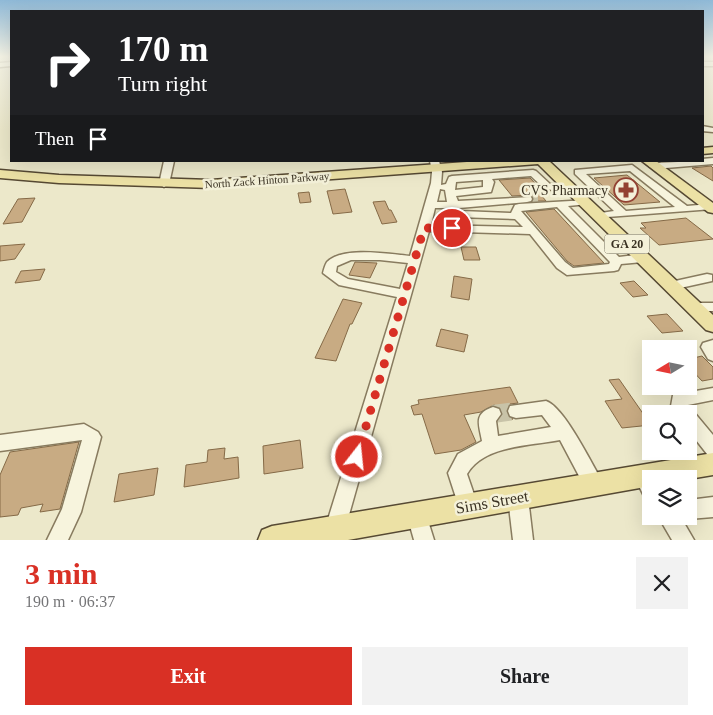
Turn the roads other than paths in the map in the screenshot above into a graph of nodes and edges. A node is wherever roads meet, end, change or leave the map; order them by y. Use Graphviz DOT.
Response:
graph roads {
  1 [pos="169,162"];
  2 [pos="521,162"];
  3 [pos="543,162"];
  4 [pos="596,162"];
  5 [pos="666,162"];
  6 [pos="651,163"];
  7 [pos="494,164"];
  8 [pos="436,165"];
  9 [pos="605,170"];
  10 [pos="0,174"];
  11 [pos="503,175"];
  12 [pos="164,184"];
  13 [pos="447,186"];
  14 [pos="576,194"];
  15 [pos="543,198"];
  16 [pos="527,199"];
  17 [pos="560,204"];
  18 [pos="431,205"];
  19 [pos="712,208"];
  20 [pos="455,209"];
  21 [pos="686,209"];
  22 [pos="623,214"];
  23 [pos="518,216"];
  24 [pos="598,216"];
  25 [pos="424,228"];
  26 [pos="452,228"];
  27 [pos="533,231"];
  28 [pos="643,258"];
  29 [pos="415,260"];
  30 [pos="616,262"];
  31 [pos="707,278"];
  32 [pos="671,286"];
  33 [pos="404,294"];
  34 [pos="694,308"];
  35 [pos="713,308"];
  36 [pos="713,326"];
  37 [pos="713,345"];
  38 [pos="713,355"];
  39 [pos="713,394"];
  40 [pos="678,405"];
  41 [pos="516,411"];
  42 [pos="493,414"];
  43 [pos="697,429"];
  44 [pos="564,432"];
  45 [pos="0,443"];
  46 [pos="491,445"];
  47 [pos="713,448"];
  48 [pos="713,464"];
  49 [pos="692,470"];
  50 [pos="642,483"];
  51 [pos="594,485"];
  52 [pos="518,498"];
  53 [pos="468,506"];
  54 [pos="713,507"];
  55 [pos="697,509"];
  56 [pos="417,515"];
  57 [pos="674,525"];
  58 [pos="323,534"];
  59 [pos="57,540"];
  60 [pos="272,540"];
  61 [pos="424,540"];
  62 [pos="523,540"];
  63 [pos="684,540"];
  1 -- 12 [label="street"];
  2 -- 7 [label="main road, North Zack Hinton Parkway"];
  3 -- 14 [label="main road, GA 20"];
  4 -- 9 [label="street"];
  5 -- 6 [label="street"];
  6 -- 19 [label="main road"];
  7 -- 8 [label="main road, North Zack Hinton Parkway"];
  7 -- 11 [label="street"];
  8 -- 12 [label="main road, North Zack Hinton Parkway"];
  8 -- 13 [label="street"];
  9 -- 21 [label="street"];
  9 -- 22 [label="street"];
  10 -- 12 [label="main road, North Zack Hinton Parkway"];
  11 -- 13 [label="street"];
  11 -- 14 [label="street"];
  13 -- 18 [label="street"];
  13 -- 20 [label="street"];
  14 -- 15 [label="street"];
  14 -- 17 [label="street"];
  14 -- 24 [label="main road, GA 20"];
  16 -- 20 [label="street"];
  17 -- 23 [label="street"];
  17 -- 30 [label="street"];
  18 -- 20 [label="street"];
  18 -- 25 [label="street"];
  19 -- 21 [label="street"];
  20 -- 23 [label="street"];
  20 -- 26 [label="street"];
  21 -- 22 [label="street"];
  22 -- 24 [label="street"];
  23 -- 27 [label="street"];
  24 -- 28 [label="main road, GA 20"];
  25 -- 26 [label="street"];
  25 -- 29 [label="street"];
  26 -- 27 [label="street"];
  27 -- 30 [label="street"];
  28 -- 30 [label="street"];
  28 -- 32 [label="main road, GA 20"];
  29 -- 33 [label="street"];
  29 -- 33 [label="street"];
  31 -- 32 [label="street"];
  32 -- 34 [label="main road, GA 20"];
  33 -- 58 [label="street"];
  34 -- 35 [label="street"];
  34 -- 36 [label="main road, GA 20"];
  37 -- 38 [label="street"];
  39 -- 40 [label="street"];
  41 -- 44 [label="street"];
  42 -- 46 [label="street"];
  43 -- 47 [label="street"];
  44 -- 46 [label="street"];
  44 -- 51 [label="street"];
  45 -- 59 [label="street"];
  46 -- 53 [label="street"];
  48 -- 49 [label="main road, Sims Street"];
  50 -- 51 [label="main road, Sims Street"];
  51 -- 52 [label="main road, Sims Street"];
  52 -- 53 [label="main road, Sims Street"];
  52 -- 62 [label="street"];
  53 -- 56 [label="main road, Sims Street"];
  54 -- 55 [label="street"];
  56 -- 58 [label="main road, Sims Street"];
  56 -- 61 [label="street"];
  57 -- 63 [label="street"];
  58 -- 60 [label="main road, Sims Street"];
}
